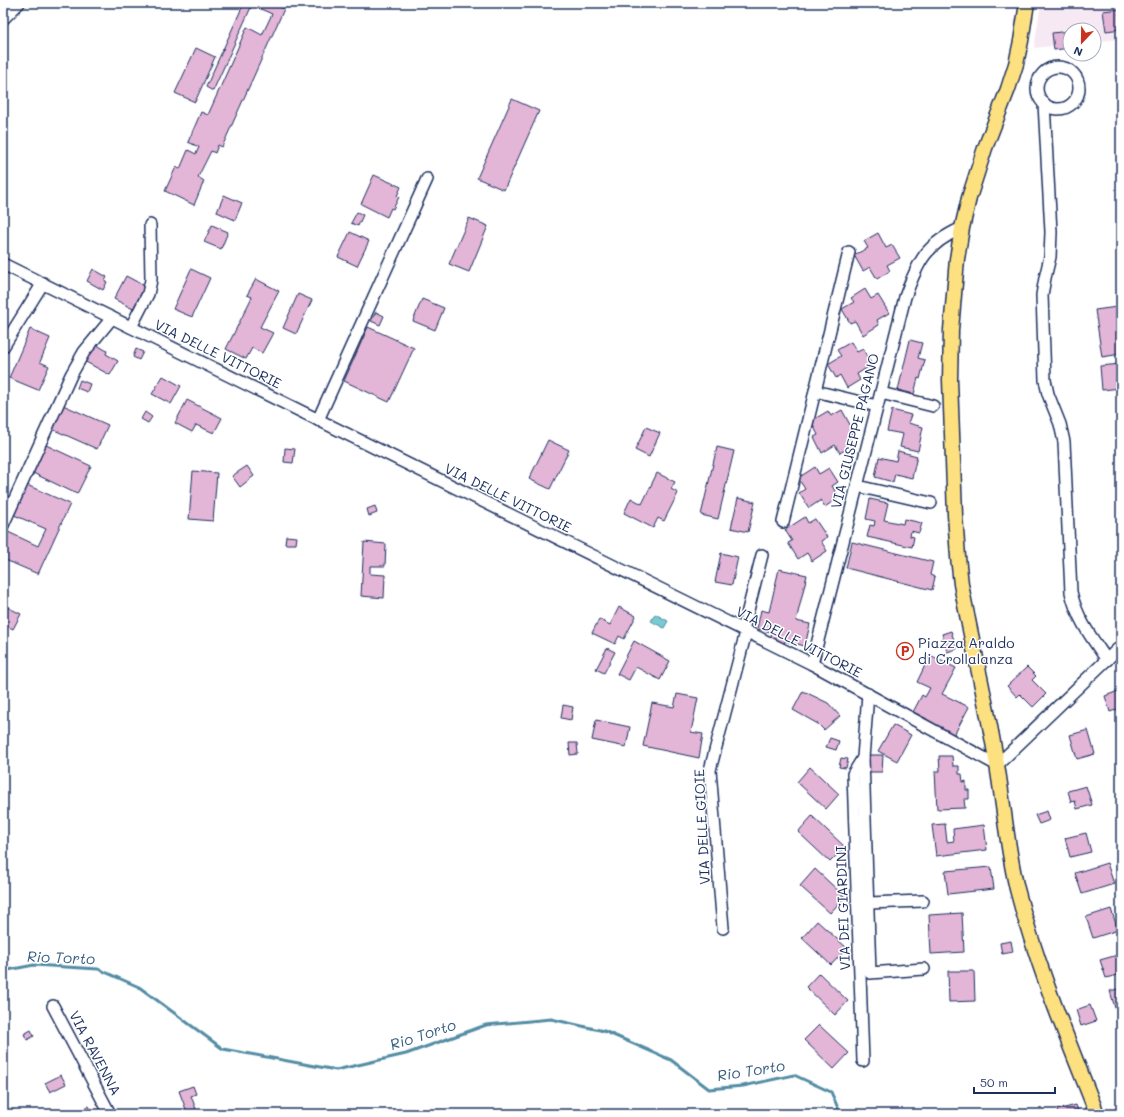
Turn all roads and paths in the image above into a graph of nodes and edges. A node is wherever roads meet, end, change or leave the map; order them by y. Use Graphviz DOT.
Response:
graph roads {
  1 [pos="19,3"];
  2 [pos="1028,3"];
  3 [pos="3,19"];
  4 [pos="1044,103"];
  5 [pos="427,179"];
  6 [pos="150,225"];
  7 [pos="962,228"];
  8 [pos="849,252"];
  9 [pos="3,264"];
  10 [pos="43,283"];
  11 [pos="112,318"];
  12 [pos="132,327"];
  13 [pos="3,347"];
  14 [pos="815,391"];
  15 [pos="881,393"];
  16 [pos="878,406"];
  17 [pos="933,406"];
  18 [pos="318,420"];
  19 [pos="857,486"];
  20 [pos="931,503"];
  21 [pos="783,522"];
  22 [pos="3,525"];
  23 [pos="762,555"];
  24 [pos="745,631"];
  25 [pos="1121,646"];
  26 [pos="1107,660"];
  27 [pos="812,664"];
  28 [pos="868,694"];
  29 [pos="863,758"];
  30 [pos="997,765"];
  31 [pos="923,901"];
  32 [pos="868,903"];
  33 [pos="723,928"];
  34 [pos="924,969"];
  35 [pos="53,1006"];
  36 [pos="863,1061"];
  37 [pos="110,1114"];
  38 [pos="1097,1114"];
  1 -- 3 [label="street"];
  2 -- 7 [label="main road"];
  4 -- 26 [label="street"];
  5 -- 18 [label="street"];
  6 -- 12 [label="street"];
  7 -- 15 [label="street, VIA GIUSEPPE PAGANO"];
  7 -- 30 [label="main road"];
  8 -- 14 [label="street"];
  9 -- 10 [label="street, VIA DELLE VITTORIE"];
  10 -- 11 [label="street, VIA DELLE VITTORIE"];
  10 -- 13 [label="street"];
  11 -- 12 [label="street, VIA DELLE VITTORIE"];
  11 -- 22 [label="street"];
  12 -- 18 [label="street, VIA DELLE VITTORIE"];
  14 -- 16 [label="street"];
  14 -- 21 [label="street"];
  15 -- 16 [label="street, VIA GIUSEPPE PAGANO"];
  15 -- 17 [label="street"];
  16 -- 19 [label="street, VIA GIUSEPPE PAGANO"];
  18 -- 24 [label="street, VIA DELLE VITTORIE"];
  19 -- 20 [label="street"];
  19 -- 27 [label="street, VIA GIUSEPPE PAGANO"];
  23 -- 24 [label="street, VIA DELLE GIOIE"];
  24 -- 27 [label="street, VIA DELLE VITTORIE"];
  24 -- 33 [label="street, VIA DELLE GIOIE"];
  25 -- 26 [label="street"];
  26 -- 30 [label="street"];
  27 -- 28 [label="street, VIA DELLE VITTORIE"];
  28 -- 29 [label="street, VIA DEI GIARDINI"];
  28 -- 30 [label="street, VIA DELLE VITTORIE"];
  29 -- 32 [label="street, VIA DEI GIARDINI"];
  29 -- 36 [label="street, VIA DEI GIARDINI"];
  30 -- 38 [label="main road"];
  31 -- 32 [label="street"];
  32 -- 34 [label="street, VIA DEI GIARDINI"];
  35 -- 37 [label="street, VIA RAVENNA"];
}
